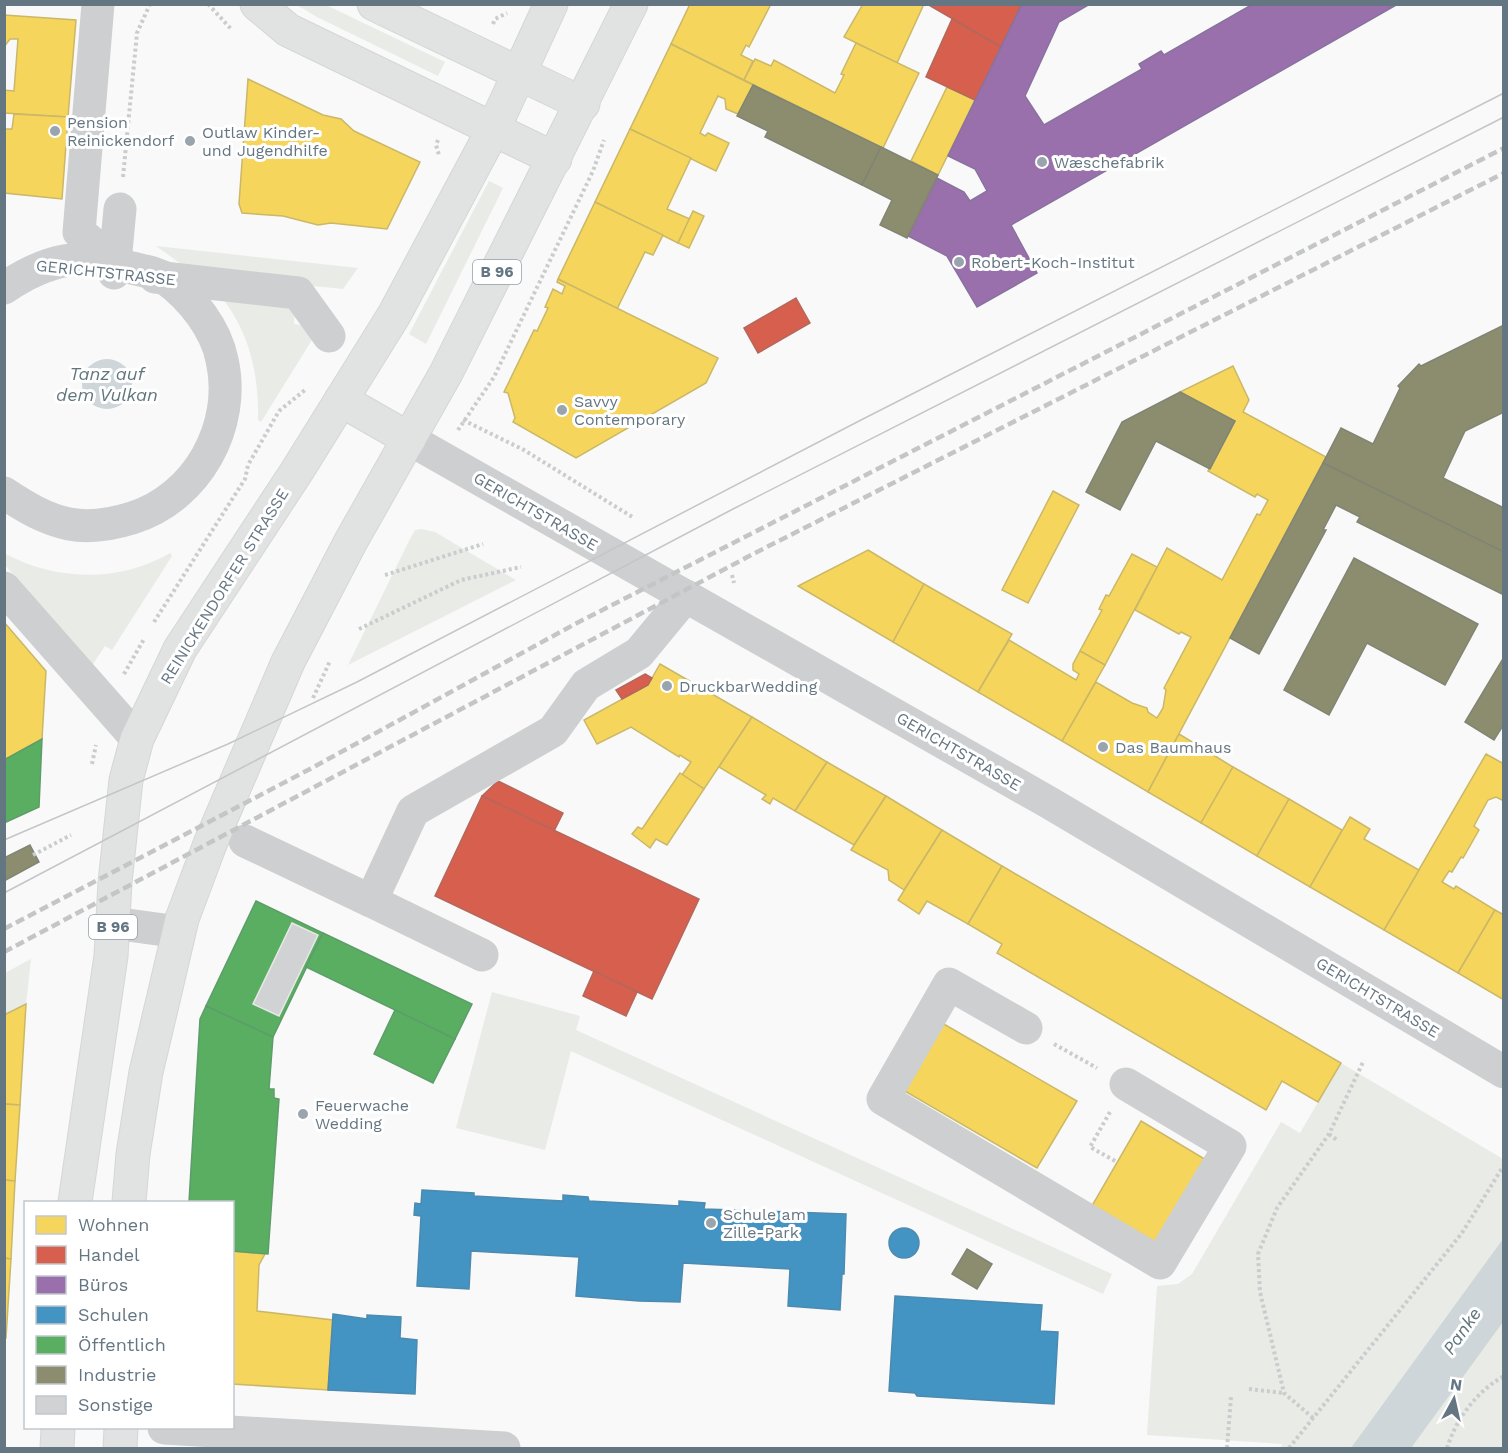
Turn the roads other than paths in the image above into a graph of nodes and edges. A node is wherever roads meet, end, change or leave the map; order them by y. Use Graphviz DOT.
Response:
graph roads {
  1 [pos="98,4"];
  2 [pos="257,4"];
  3 [pos="374,4"];
  4 [pos="551,4"];
  5 [pos="631,4"];
  6 [pos="520,73"];
  7 [pos="583,104"];
  8 [pos="493,130"];
  9 [pos="555,159"];
  10 [pos="120,208"];
  11 [pos="4,262"];
  12 [pos="43,266"];
  13 [pos="115,268"];
  14 [pos="165,278"];
  15 [pos="4,288"];
  16 [pos="329,336"];
  17 [pos="341,400"];
  18 [pos="409,439"];
  19 [pos="4,493"];
  20 [pos="4,588"];
  21 [pos="686,596"];
  22 [pos="136,739"];
  23 [pos="245,841"];
  24 [pos="371,902"];
  25 [pos="113,923"];
  26 [pos="179,932"];
  27 [pos="482,956"];
  28 [pos="1026,1028"];
  29 [pos="1503,1072"];
  30 [pos="1126,1084"];
  31 [pos="75,1201"];
  32 [pos="129,1201"];
  33 [pos="58,1429"];
  34 [pos="121,1429"];
  35 [pos="180,1429"];
  36 [pos="57,1449"];
  37 [pos="120,1449"];
  38 [pos="504,1449"];
  1 -- 13 [label="street"];
  2 -- 8 [label="main road"];
  3 -- 6 [label="main road"];
  4 -- 6 [label="main road, REINICKENDORFER STRASSE"];
  5 -- 7 [label="main road"];
  6 -- 7 [label="main road"];
  6 -- 8 [label="main road, REINICKENDORFER STRASSE / B 96"];
  7 -- 9 [label="main road, B 96"];
  8 -- 9 [label="main road"];
  8 -- 17 [label="main road, REINICKENDORFER STRASSE / B 96"];
  9 -- 18 [label="main road, B 96"];
  10 -- 13 [label="street"];
  11 -- 12 [label="street, GERICHTSTRASSE"];
  12 -- 13 [label="street"];
  12 -- 15 [label="street"];
  13 -- 14 [label="street, GERICHTSTRASSE"];
  14 -- 16 [label="street, GERICHTSTRASSE"];
  14 -- 19 [label="street"];
  17 -- 18 [label="main road"];
  17 -- 22 [label="main road, REINICKENDORFER STRASSE / B 96"];
  18 -- 21 [label="street, GERICHTSTRASSE"];
  18 -- 26 [label="main road, B 96"];
  20 -- 22 [label="street"];
  21 -- 24 [label="street"];
  21 -- 29 [label="street, GERICHTSTRASSE"];
  22 -- 25 [label="main road, REINICKENDORFER STRASSE / B 96"];
  23 -- 24 [label="street"];
  24 -- 27 [label="street"];
  25 -- 26 [label="street, B 96"];
  25 -- 31 [label="main road, REINICKENDORFER STRASSE / B 96"];
  26 -- 32 [label="main road, B 96"];
  28 -- 30 [label="street"];
  33 -- 36 [label="main road"];
  34 -- 37 [label="main road"];
  35 -- 38 [label="street"];
}
